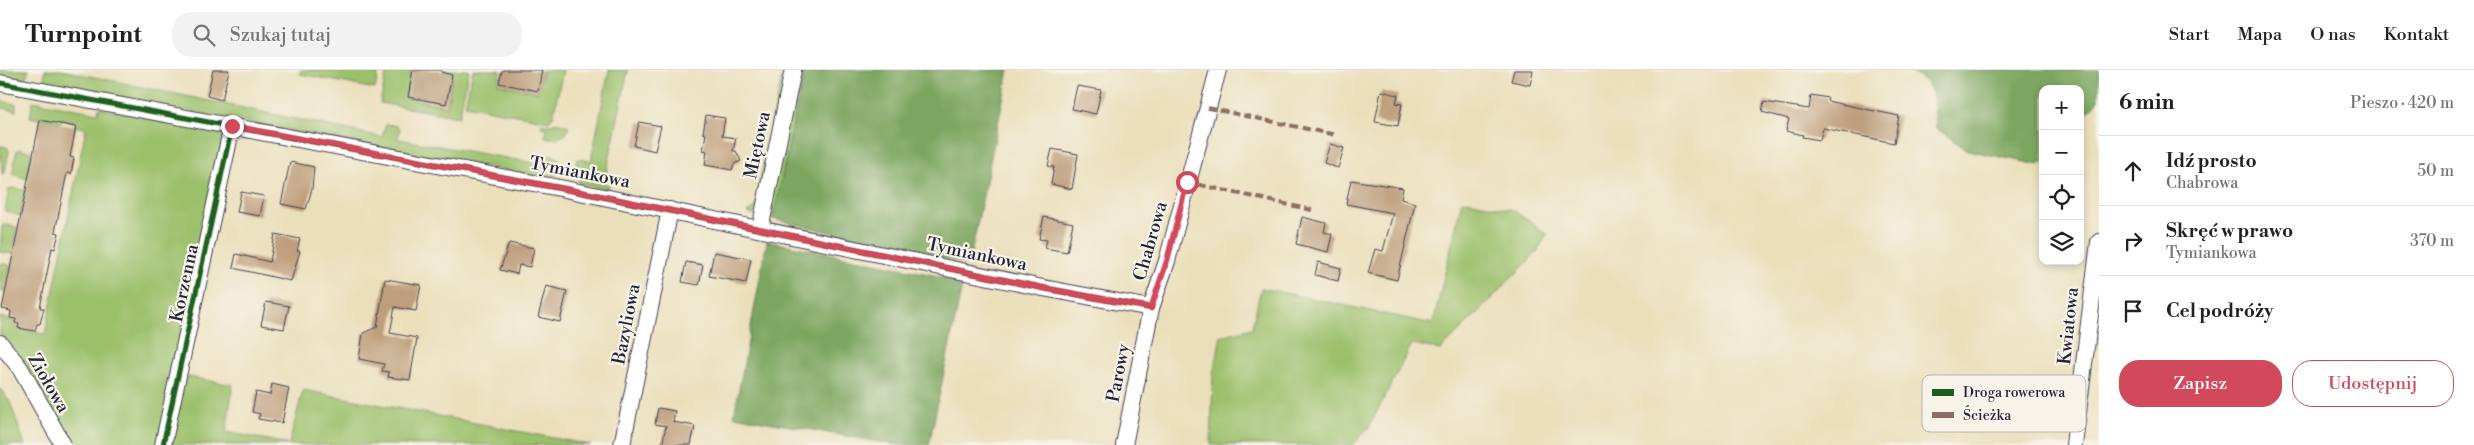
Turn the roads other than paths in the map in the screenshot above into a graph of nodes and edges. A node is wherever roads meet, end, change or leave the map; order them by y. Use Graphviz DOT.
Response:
graph roads {
  1 [pos="793,70"];
  2 [pos="1218,70"];
  3 [pos="0,83"];
  4 [pos="232,126"];
  5 [pos="670,210"];
  6 [pos="760,229"];
  7 [pos="2099,242"];
  8 [pos="1151,308"];
  9 [pos="0,343"];
  10 [pos="2083,375"];
  11 [pos="2076,432"];
  12 [pos="63,445"];
  13 [pos="163,445"];
  14 [pos="622,445"];
  15 [pos="1124,445"];
  16 [pos="2074,445"];
  1 -- 6 [label="street, Miętowa"];
  2 -- 8 [label="street, Chabrowa"];
  3 -- 4 [label="street, Tymiankowa"];
  4 -- 5 [label="street, Tymiankowa"];
  4 -- 13 [label="street, Korzenna"];
  5 -- 6 [label="street, Tymiankowa"];
  5 -- 14 [label="street, Bazyliowa"];
  6 -- 8 [label="street, Tymiankowa"];
  7 -- 10 [label="street, Kwiatowa"];
  8 -- 15 [label="street, Parowy"];
  9 -- 12 [label="street, Ziołowa"];
  11 -- 16 [label="street, Kwiatowa"];
}
